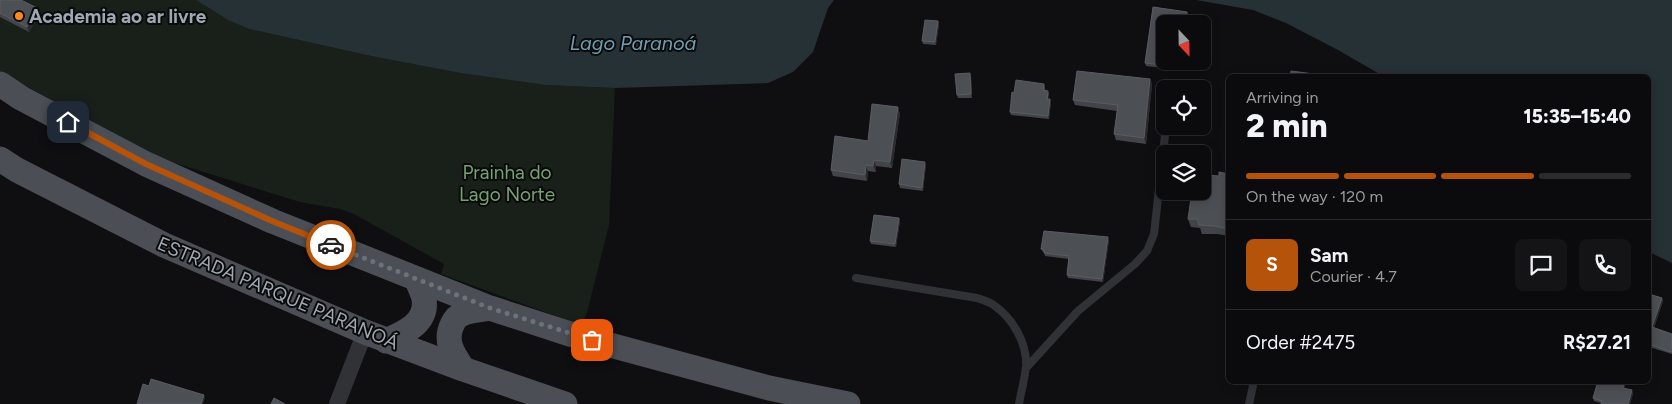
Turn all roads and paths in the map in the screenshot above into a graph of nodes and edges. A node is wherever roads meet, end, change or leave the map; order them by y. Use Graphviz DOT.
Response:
graph roads {
  1 [pos="0,84"];
  2 [pos="1165,135"];
  3 [pos="0,160"];
  4 [pos="856,278"];
  5 [pos="417,280"];
  6 [pos="490,308"];
  7 [pos="376,337"];
  8 [pos="1026,368"];
  9 [pos="463,369"];
  10 [pos="1253,384"];
  11 [pos="539,400"];
  12 [pos="337,404"];
  13 [pos="565,404"];
  14 [pos="848,404"];
  15 [pos="1019,404"];
  16 [pos="1249,404"];
  1 -- 5 [label="main road"];
  2 -- 8 [label="lane"];
  3 -- 7 [label="main road, ESTRADA PARQUE PARANOÁ"];
  4 -- 8 [label="lane"];
  5 -- 6 [label="main road"];
  5 -- 7 [label="main road"];
  6 -- 9 [label="main road"];
  6 -- 14 [label="main road"];
  7 -- 9 [label="main road, ESTRADA PARQUE PARANOÁ"];
  7 -- 12 [label="street"];
  8 -- 15 [label="lane"];
  9 -- 11 [label="main road, ESTRADA PARQUE PARANOÁ"];
  10 -- 16 [label="lane"];
  11 -- 13 [label="main road, ESTRADA PARQUE PARANOÁ"];
}
